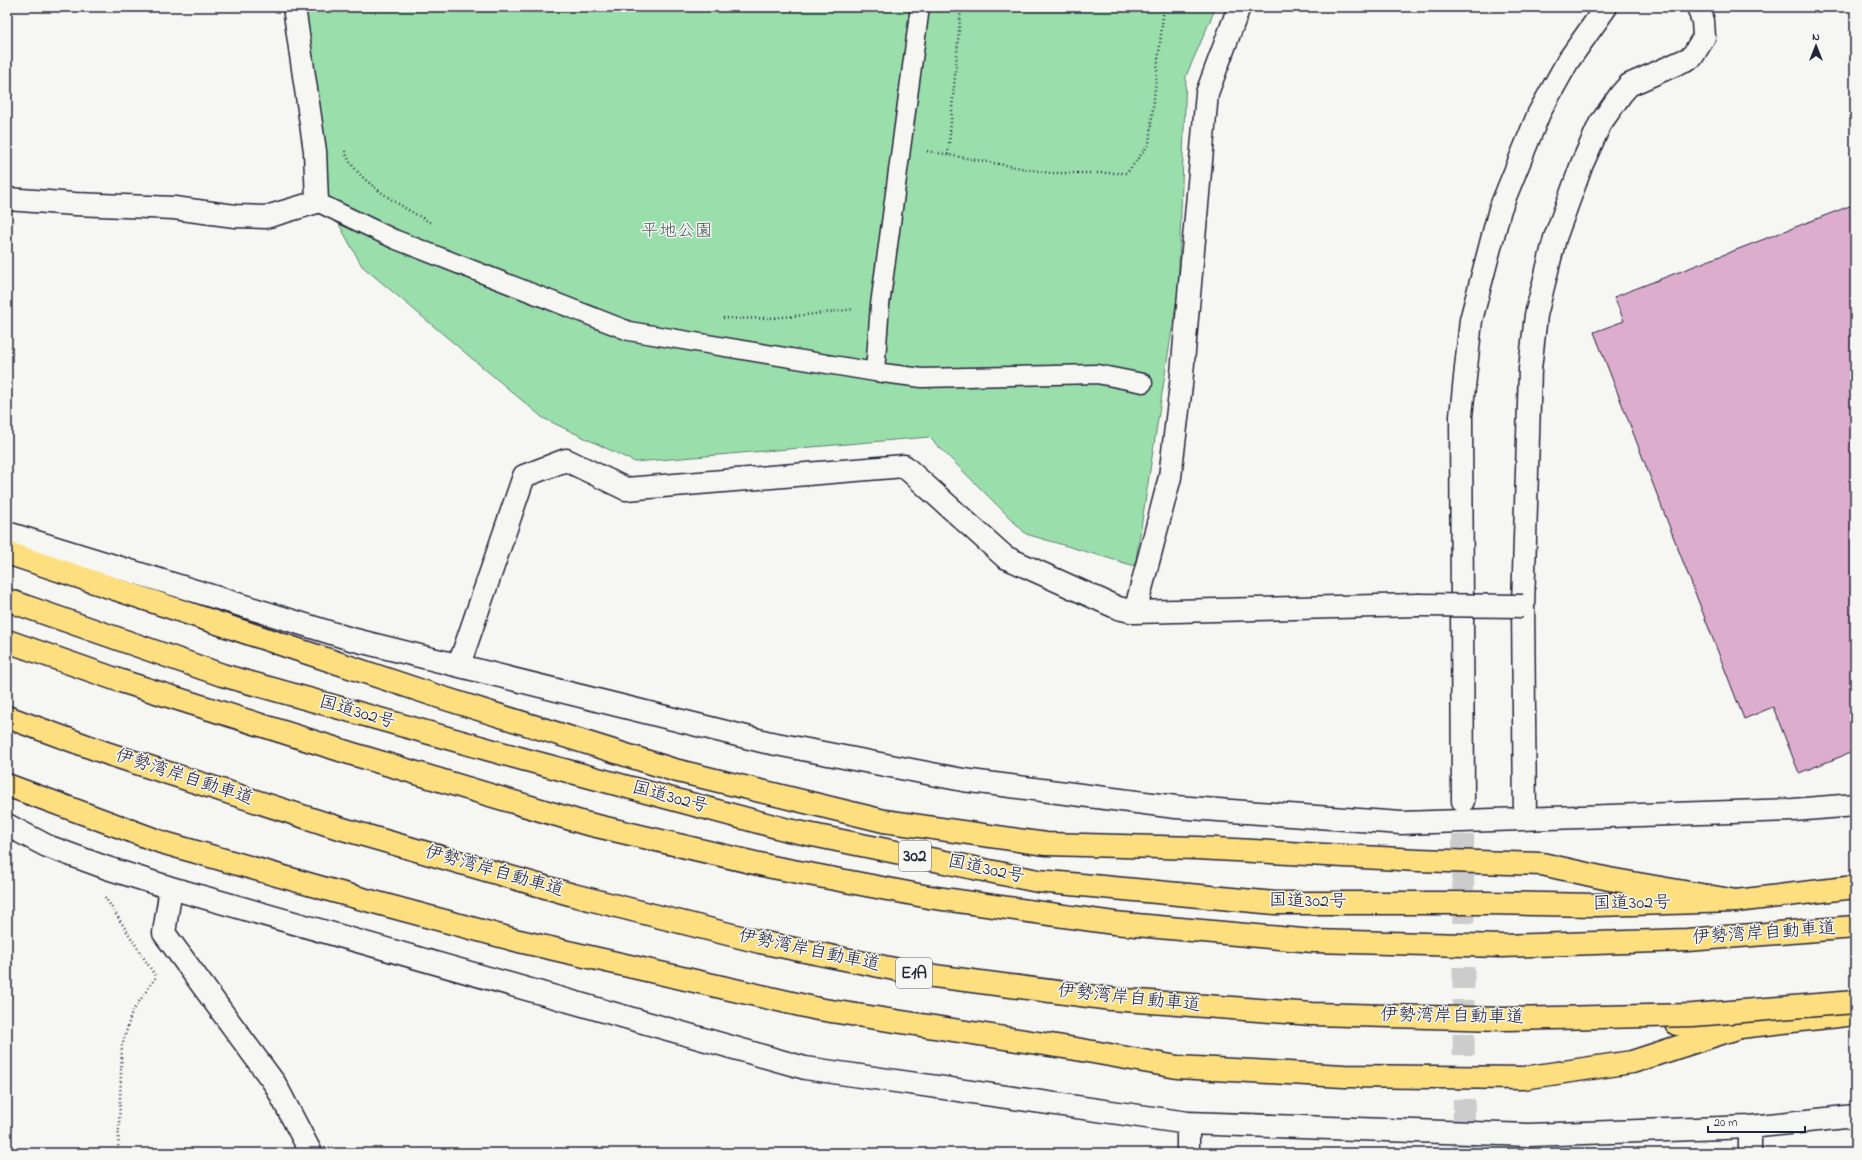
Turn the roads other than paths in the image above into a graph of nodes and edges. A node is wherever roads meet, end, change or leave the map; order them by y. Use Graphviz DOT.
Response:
graph roads {
  1 [pos="294,7"];
  2 [pos="920,7"];
  3 [pos="1239,7"];
  4 [pos="1606,7"];
  5 [pos="1698,7"];
  6 [pos="7,199"];
  7 [pos="317,202"];
  8 [pos="875,372"];
  9 [pos="1143,383"];
  10 [pos="7,533"];
  11 [pos="7,553"];
  12 [pos="7,600"];
  13 [pos="1523,606"];
  14 [pos="1135,612"];
  15 [pos="7,641"];
  16 [pos="459,665"];
  17 [pos="7,717"];
  18 [pos="7,728"];
  19 [pos="7,785"];
  20 [pos="1463,801"];
  21 [pos="1855,805"];
  22 [pos="1525,819"];
  23 [pos="7,825"];
  24 [pos="1855,887"];
  25 [pos="171,888"];
  26 [pos="1736,900"];
  27 [pos="1855,927"];
  28 [pos="1855,1002"];
  29 [pos="1855,1014"];
  30 [pos="1740,1027"];
  31 [pos="1855,1116"];
  32 [pos="1188,1123"];
  33 [pos="1750,1127"];
  34 [pos="310,1153"];
  35 [pos="1188,1153"];
  36 [pos="1750,1153"];
  1 -- 7 [label="street"];
  2 -- 8 [label="lane"];
  3 -- 14 [label="street"];
  4 -- 20 [label="street"];
  5 -- 13 [label="street"];
  6 -- 7 [label="street"];
  7 -- 8 [label="lane"];
  8 -- 9 [label="lane"];
  10 -- 16 [label="street"];
  11 -- 26 [label="highway"];
  12 -- 26 [label="highway, 国道302号 / 302"];
  13 -- 14 [label="street, bridge"];
  13 -- 22 [label="street"];
  14 -- 16 [label="street"];
  15 -- 27 [label="highway, 伊勢湾岸自動車道, bridge"];
  16 -- 22 [label="street"];
  17 -- 28 [label="highway, 伊勢湾岸自動車道 / E1A, bridge"];
  18 -- 30 [label="highway"];
  19 -- 30 [label="highway"];
  21 -- 22 [label="street"];
  23 -- 25 [label="street"];
  24 -- 26 [label="highway, 国道302号 / 302"];
  25 -- 32 [label="street"];
  25 -- 34 [label="street"];
  29 -- 30 [label="highway"];
  31 -- 33 [label="street"];
  32 -- 33 [label="street"];
  32 -- 35 [label="street"];
  33 -- 36 [label="street"];
}
